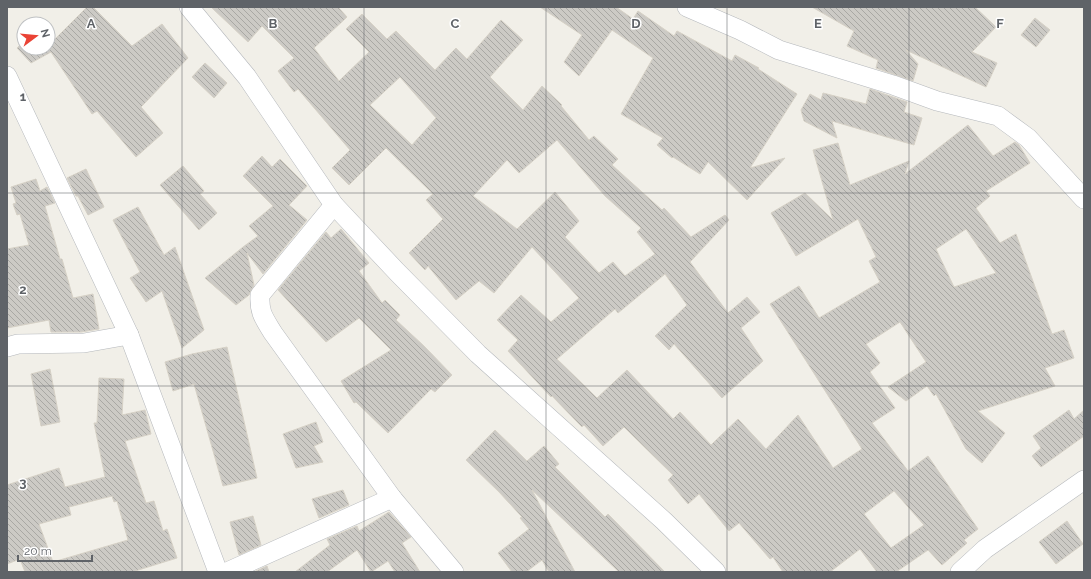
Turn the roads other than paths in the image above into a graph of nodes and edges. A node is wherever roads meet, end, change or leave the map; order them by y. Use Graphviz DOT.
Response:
graph roads {
  1 [pos="189,7"];
  2 [pos="687,7"];
  3 [pos="7,76"];
  4 [pos="1084,199"];
  5 [pos="334,205"];
  6 [pos="129,335"];
  7 [pos="7,347"];
  8 [pos="1084,480"];
  9 [pos="392,498"];
  10 [pos="218,572"];
  11 [pos="228,572"];
  12 [pos="454,572"];
  13 [pos="716,572"];
  14 [pos="960,572"];
  1 -- 5 [label="street"];
  2 -- 4 [label="street"];
  3 -- 6 [label="street"];
  5 -- 9 [label="street"];
  5 -- 13 [label="street"];
  6 -- 7 [label="street"];
  6 -- 10 [label="street"];
  8 -- 14 [label="street"];
  9 -- 11 [label="street"];
  9 -- 12 [label="street"];
}
